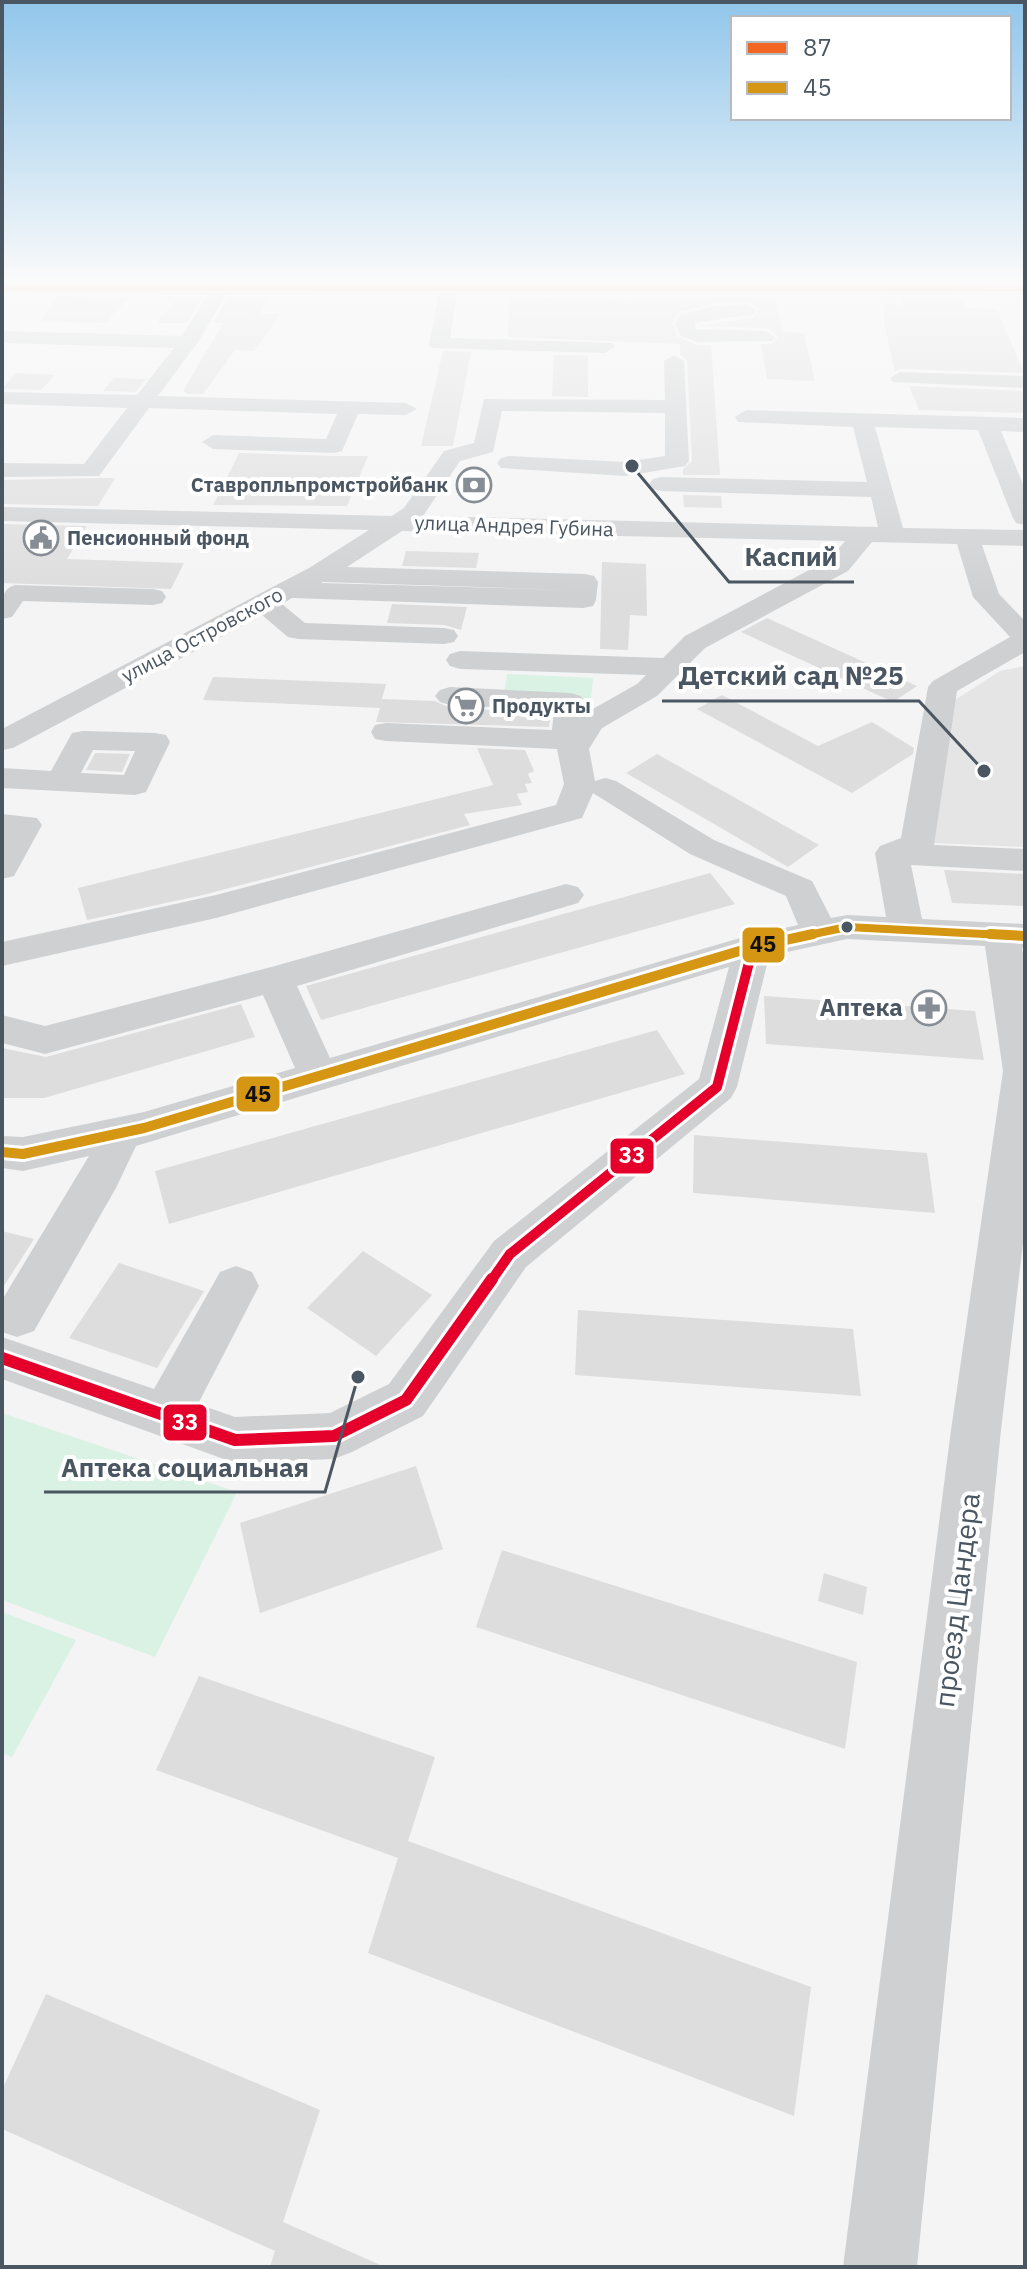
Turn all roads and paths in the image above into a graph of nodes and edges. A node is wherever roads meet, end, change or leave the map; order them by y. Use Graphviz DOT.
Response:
graph roads {
  1 [pos="154,385"];
  2 [pos="675,385"];
  3 [pos="2,398"];
  4 [pos="141,402"];
  5 [pos="675,407"];
  6 [pos="350,408"];
  7 [pos="406,409"];
  8 [pos="746,417"];
  9 [pos="862,420"];
  10 [pos="987,424"];
  11 [pos="1025,425"];
  12 [pos="213,442"];
  13 [pos="509,463"];
  14 [pos="2,470"];
  15 [pos="661,484"];
  16 [pos="623,487"];
  17 [pos="881,490"];
  18 [pos="449,503"];
  19 [pos="2,514"];
  20 [pos="406,518"];
  21 [pos="1025,518"];
  22 [pos="619,529"];
  23 [pos="864,535"];
  24 [pos="893,535"];
  25 [pos="967,537"];
  26 [pos="1025,538"];
  27 [pos="318,574"];
  28 [pos="276,596"];
  29 [pos="153,597"];
  30 [pos="2,611"];
  31 [pos="444,636"];
  32 [pos="1025,638"];
  33 [pos="460,660"];
  34 [pos="670,667"];
  35 [pos="450,696"];
  36 [pos="65,709"];
  37 [pos="2,718"];
  38 [pos="386,732"];
  39 [pos="2,741"];
  40 [pos="569,744"];
  41 [pos="2,778"];
  42 [pos="61,781"];
  43 [pos="605,788"];
  44 [pos="2,824"];
  45 [pos="892,853"];
  46 [pos="1025,860"];
  47 [pos="2,868"];
  48 [pos="566,895"];
  49 [pos="906,928"];
  50 [pos="819,931"];
  51 [pos="1013,935"];
  52 [pos="753,947"];
  53 [pos="2,954"];
  54 [pos="275,979"];
  55 [pos="2,1029"];
  56 [pos="319,1077"];
  57 [pos="121,1133"];
  58 [pos="2,1152"];
  59 [pos="236,1286"];
  60 [pos="9,1337"];
  61 [pos="165,1417"];
  62 [pos="880,2267"];
  1 -- 4 [label="street"];
  2 -- 5 [label="street"];
  3 -- 4 [label="street"];
  4 -- 6 [label="street"];
  4 -- 14 [label="street"];
  5 -- 16 [label="street"];
  5 -- 20 [label="street"];
  6 -- 7 [label="street"];
  6 -- 12 [label="street"];
  8 -- 9 [label="street"];
  9 -- 10 [label="street"];
  9 -- 17 [label="street"];
  10 -- 11 [label="street"];
  10 -- 21 [label="street"];
  13 -- 16 [label="street"];
  15 -- 17 [label="street"];
  16 -- 22 [label="street"];
  17 -- 24 [label="street"];
  18 -- 20 [label="street"];
  19 -- 20 [label="street, улица Андрея Губина"];
  20 -- 22 [label="street, улица Андрея Губина"];
  20 -- 27 [label="street, улица Островского"];
  22 -- 23 [label="street, улица Андрея Губина"];
  23 -- 24 [label="street, улица Андрея Губина"];
  23 -- 34 [label="street"];
  24 -- 25 [label="street, улица Андрея Губина"];
  25 -- 26 [label="street, улица Андрея Губина"];
  25 -- 32 [label="street"];
  27 -- 28 [label="street, улица Островского"];
  27 -- 28 [label="street"];
  28 -- 31 [label="street"];
  28 -- 36 [label="street, улица Островского"];
  29 -- 30 [label="street"];
  32 -- 45 [label="street"];
  33 -- 34 [label="street"];
  34 -- 40 [label="street"];
  35 -- 40 [label="street"];
  36 -- 37 [label="street"];
  36 -- 39 [label="street, улица Островского"];
  38 -- 40 [label="street"];
  40 -- 53 [label="street"];
  41 -- 42 [label="street"];
  43 -- 50 [label="street"];
  44 -- 47 [label="street"];
  45 -- 46 [label="street"];
  45 -- 49 [label="street"];
  48 -- 54 [label="street"];
  49 -- 50 [label="street"];
  49 -- 51 [label="street"];
  50 -- 52 [label="street"];
  51 -- 62 [label="street, проезд Цандера"];
  52 -- 56 [label="street"];
  52 -- 61 [label="street"];
  54 -- 55 [label="street"];
  54 -- 56 [label="street"];
  56 -- 57 [label="street"];
  57 -- 58 [label="street"];
  57 -- 60 [label="street"];
  59 -- 61 [label="street"];
  60 -- 61 [label="street"];
}
